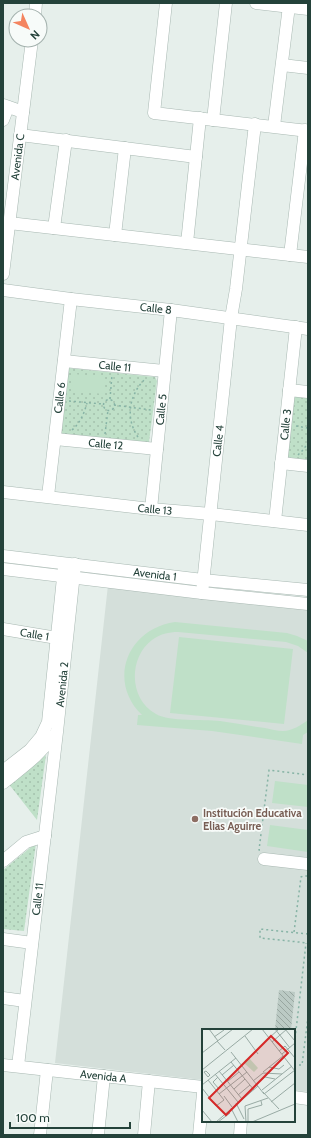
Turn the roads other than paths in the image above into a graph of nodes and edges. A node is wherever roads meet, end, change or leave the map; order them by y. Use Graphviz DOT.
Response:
graph roads {
  1 [pos="166,3"];
  2 [pos="226,3"];
  3 [pos="256,3"];
  4 [pos="289,6"];
  5 [pos="308,8"];
  6 [pos="31,48"];
  7 [pos="282,65"];
  8 [pos="308,68"];
  9 [pos="5,106"];
  10 [pos="23,112"];
  11 [pos="200,118"];
  12 [pos="3,120"];
  13 [pos="213,120"];
  14 [pos="255,124"];
  15 [pos="274,126"];
  16 [pos="306,130"];
  17 [pos="20,135"];
  18 [pos="66,140"];
  19 [pos="125,148"];
  20 [pos="196,157"];
  21 [pos="304,170"];
  22 [pos="7,201"];
  23 [pos="9,223"];
  24 [pos="54,228"];
  25 [pos="115,235"];
  26 [pos="187,243"];
  27 [pos="240,250"];
  28 [pos="290,255"];
  29 [pos="308,257"];
  30 [pos="3,274"];
  31 [pos="3,290"];
  32 [pos="71,299"];
  33 [pos="171,310"];
  34 [pos="231,318"];
  35 [pos="302,328"];
  36 [pos="64,361"];
  37 [pos="164,371"];
  38 [pos="289,390"];
  39 [pos="308,392"];
  40 [pos="55,439"];
  41 [pos="157,449"];
  42 [pos="281,463"];
  43 [pos="308,466"];
  44 [pos="3,492"];
  45 [pos="48,496"];
  46 [pos="150,509"];
  47 [pos="211,514"];
  48 [pos="275,522"];
  49 [pos="308,526"];
  50 [pos="3,556"];
  51 [pos="70,564"];
  52 [pos="3,569"];
  53 [pos="68,577"];
  54 [pos="203,580"];
  55 [pos="308,590"];
  56 [pos="202,593"];
  57 [pos="308,604"];
  58 [pos="3,629"];
  59 [pos="61,639"];
  60 [pos="57,732"];
  61 [pos="3,771"];
  62 [pos="3,783"];
  63 [pos="45,836"];
  64 [pos="265,855"];
  65 [pos="3,861"];
  66 [pos="308,864"];
  67 [pos="3,940"];
  68 [pos="32,943"];
  69 [pos="3,998"];
  70 [pos="26,1001"];
  71 [pos="3,1065"];
  72 [pos="18,1066"];
  73 [pos="47,1070"];
  74 [pos="104,1076"];
  75 [pos="149,1081"];
  76 [pos="202,1087"];
  77 [pos="295,1097"];
  78 [pos="308,1099"];
  79 [pos="202,1103"];
  80 [pos="241,1122"];
  81 [pos="40,1135"];
  82 [pos="98,1135"];
  83 [pos="144,1135"];
  84 [pos="199,1135"];
  85 [pos="240,1135"];
  1 -- 11 [label="street"];
  2 -- 13 [label="street"];
  3 -- 4 [label="street"];
  4 -- 5 [label="street"];
  4 -- 7 [label="street"];
  6 -- 10 [label="street, Avenida C"];
  7 -- 8 [label="street"];
  7 -- 15 [label="street"];
  9 -- 10 [label="street"];
  9 -- 12 [label="street"];
  10 -- 17 [label="street, Avenida C"];
  11 -- 13 [label="street"];
  11 -- 20 [label="street"];
  13 -- 14 [label="street"];
  14 -- 15 [label="street"];
  14 -- 27 [label="street, Calle 4"];
  15 -- 16 [label="street"];
  16 -- 21 [label="street"];
  17 -- 18 [label="street"];
  17 -- 22 [label="street, Avenida C"];
  18 -- 19 [label="street"];
  18 -- 24 [label="street"];
  19 -- 20 [label="street"];
  19 -- 25 [label="street"];
  20 -- 26 [label="street"];
  21 -- 28 [label="street"];
  22 -- 23 [label="street, Avenida C"];
  23 -- 24 [label="street"];
  23 -- 30 [label="street, Avenida C"];
  24 -- 25 [label="street"];
  25 -- 26 [label="street"];
  26 -- 27 [label="street"];
  27 -- 28 [label="street"];
  27 -- 34 [label="street, Calle 4"];
  28 -- 29 [label="street"];
  31 -- 32 [label="street, Calle 8"];
  32 -- 33 [label="street, Calle 8"];
  32 -- 36 [label="street, Calle 6"];
  33 -- 34 [label="street, Calle 8"];
  33 -- 37 [label="street, Calle 5"];
  34 -- 35 [label="street, Calle 8"];
  34 -- 47 [label="street, Calle 4"];
  35 -- 38 [label="street, Calle 3"];
  36 -- 37 [label="street, Calle 11"];
  36 -- 40 [label="street, Calle 6"];
  37 -- 41 [label="street, Calle 5"];
  38 -- 39 [label="street"];
  38 -- 42 [label="street, Calle 3"];
  40 -- 41 [label="street, Calle 12"];
  40 -- 45 [label="street, Calle 6"];
  41 -- 46 [label="street, Calle 5"];
  42 -- 43 [label="street"];
  42 -- 48 [label="street, Calle 3"];
  44 -- 45 [label="street, Calle 13"];
  45 -- 46 [label="street, Calle 13"];
  46 -- 47 [label="street, Calle 13"];
  47 -- 48 [label="street, Calle 13"];
  47 -- 54 [label="street, Calle 4"];
  48 -- 49 [label="street, Calle 13"];
  50 -- 51 [label="street, Avenida 1"];
  51 -- 53 [label="street, Avenida 2"];
  51 -- 54 [label="street, Avenida 1"];
  52 -- 53 [label="street, Avenida 1"];
  53 -- 56 [label="street, Avenida 1"];
  53 -- 59 [label="street, Avenida 2"];
  54 -- 55 [label="street, Avenida 1"];
  54 -- 56 [label="street, Calle 4"];
  56 -- 57 [label="street, Avenida 1"];
  58 -- 59 [label="street, Calle 1"];
  59 -- 60 [label="street, Avenida 2"];
  59 -- 61 [label="street, Avenida 2"];
  60 -- 62 [label="street"];
  60 -- 63 [label="street, Calle 11"];
  63 -- 65 [label="street"];
  63 -- 68 [label="street, Calle 11"];
  64 -- 66 [label="street"];
  67 -- 68 [label="street"];
  68 -- 70 [label="street, Calle 11"];
  69 -- 70 [label="street"];
  70 -- 72 [label="street, Calle 11"];
  71 -- 72 [label="street, Avenida A"];
  72 -- 73 [label="street, Avenida A"];
  73 -- 74 [label="street, Avenida A"];
  73 -- 81 [label="street"];
  74 -- 75 [label="street, Avenida A"];
  74 -- 82 [label="street"];
  75 -- 76 [label="street, Avenida A"];
  75 -- 83 [label="street"];
  77 -- 78 [label="street"];
  79 -- 84 [label="street"];
  80 -- 85 [label="street"];
}
